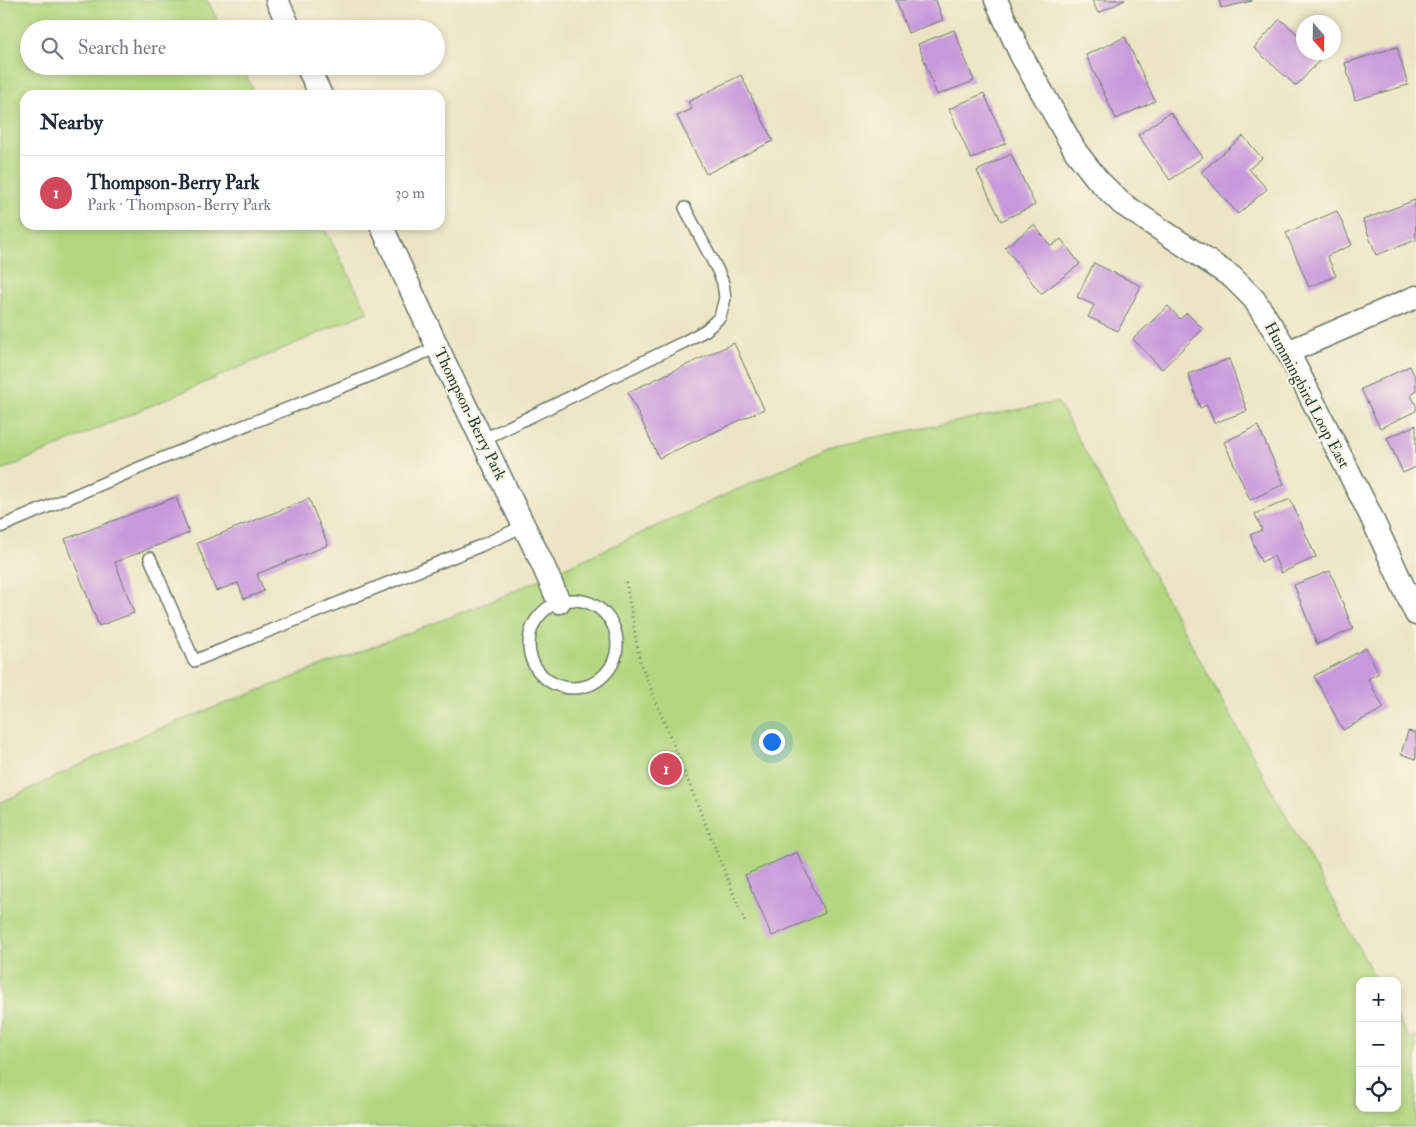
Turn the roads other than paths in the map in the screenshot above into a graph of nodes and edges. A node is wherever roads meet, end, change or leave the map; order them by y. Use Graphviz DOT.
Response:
graph roads {
  1 [pos="276,0"];
  2 [pos="996,0"];
  3 [pos="286,20"];
  4 [pos="311,75"];
  5 [pos="319,90"];
  6 [pos="685,208"];
  7 [pos="383,230"];
  8 [pos="1416,297"];
  9 [pos="438,347"];
  10 [pos="1288,352"];
  11 [pos="482,440"];
  12 [pos="524,526"];
  13 [pos="0,527"];
  14 [pos="150,558"];
  15 [pos="559,602"];
  16 [pos="1416,614"];
  1 -- 3 [label="street"];
  2 -- 10 [label="street, Hummingbird Loop East"];
  4 -- 5 [label="street"];
  6 -- 11 [label="lane"];
  7 -- 9 [label="street, Thompson-Berry Park"];
  8 -- 10 [label="street"];
  9 -- 11 [label="street, Thompson-Berry Park"];
  9 -- 13 [label="lane"];
  10 -- 16 [label="street, Hummingbird Loop East"];
  11 -- 12 [label="street, Thompson-Berry Park"];
  12 -- 14 [label="lane"];
  12 -- 15 [label="street, Thompson-Berry Park"];
  15 -- 15 [label="lane"];
}
